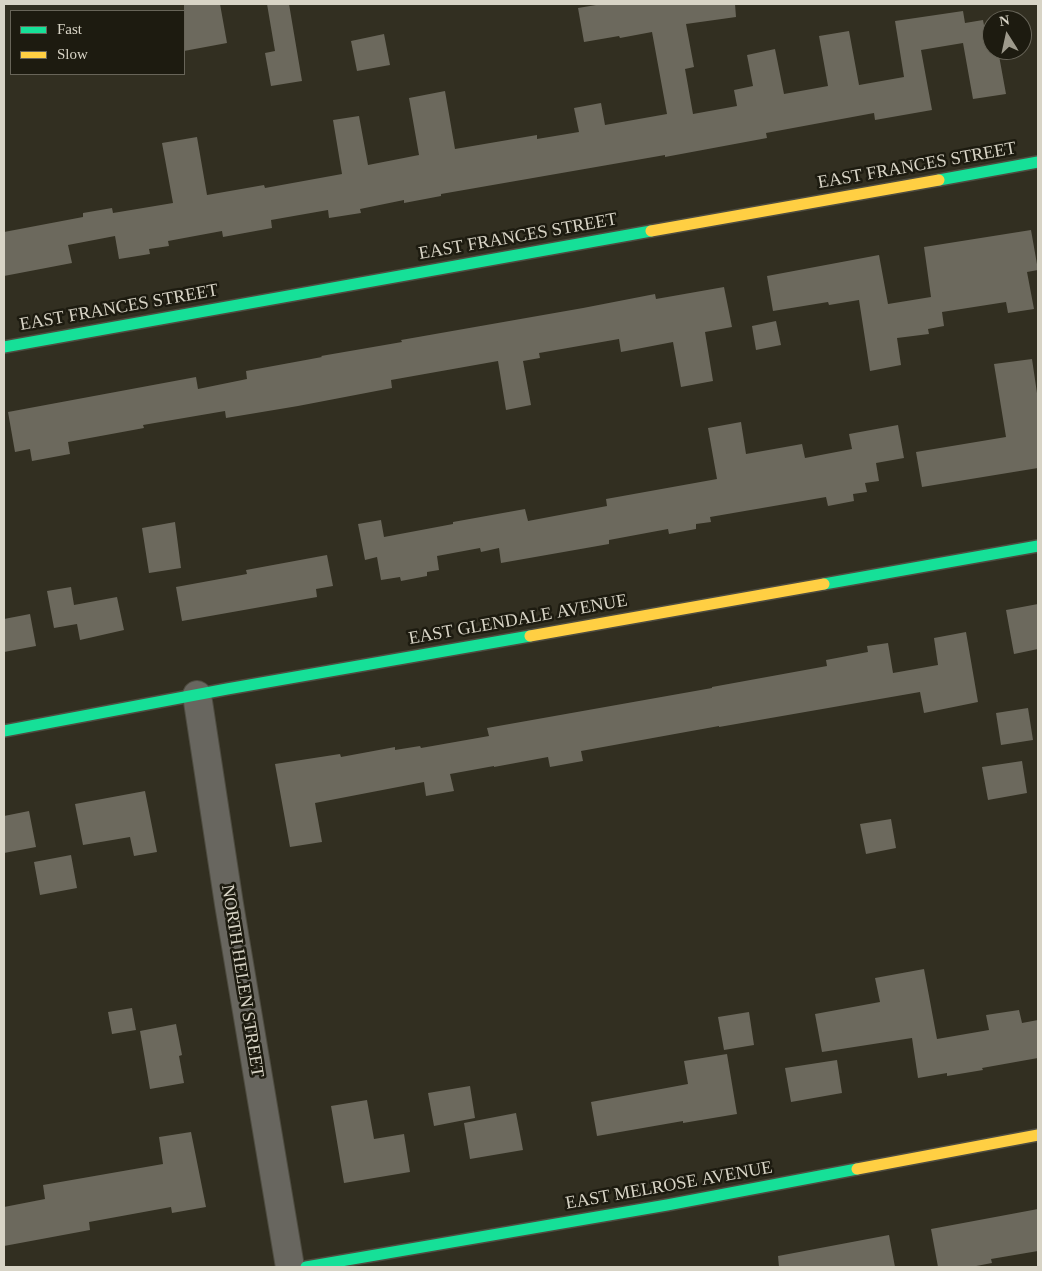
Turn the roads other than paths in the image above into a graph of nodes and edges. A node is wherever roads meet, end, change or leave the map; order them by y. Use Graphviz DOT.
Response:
graph roads {
  1 [pos="1038,162"];
  2 [pos="4,347"];
  3 [pos="1038,546"];
  4 [pos="197,695"];
  5 [pos="4,731"];
  6 [pos="1038,1135"];
  7 [pos="290,1267"];
  8 [pos="306,1267"];
  1 -- 2 [label="street, EAST FRANCES STREET"];
  3 -- 4 [label="street, EAST GLENDALE AVENUE"];
  4 -- 5 [label="street, EAST GLENDALE AVENUE"];
  4 -- 7 [label="street, NORTH HELEN STREET"];
  6 -- 8 [label="street, EAST MELROSE AVENUE"];
}
